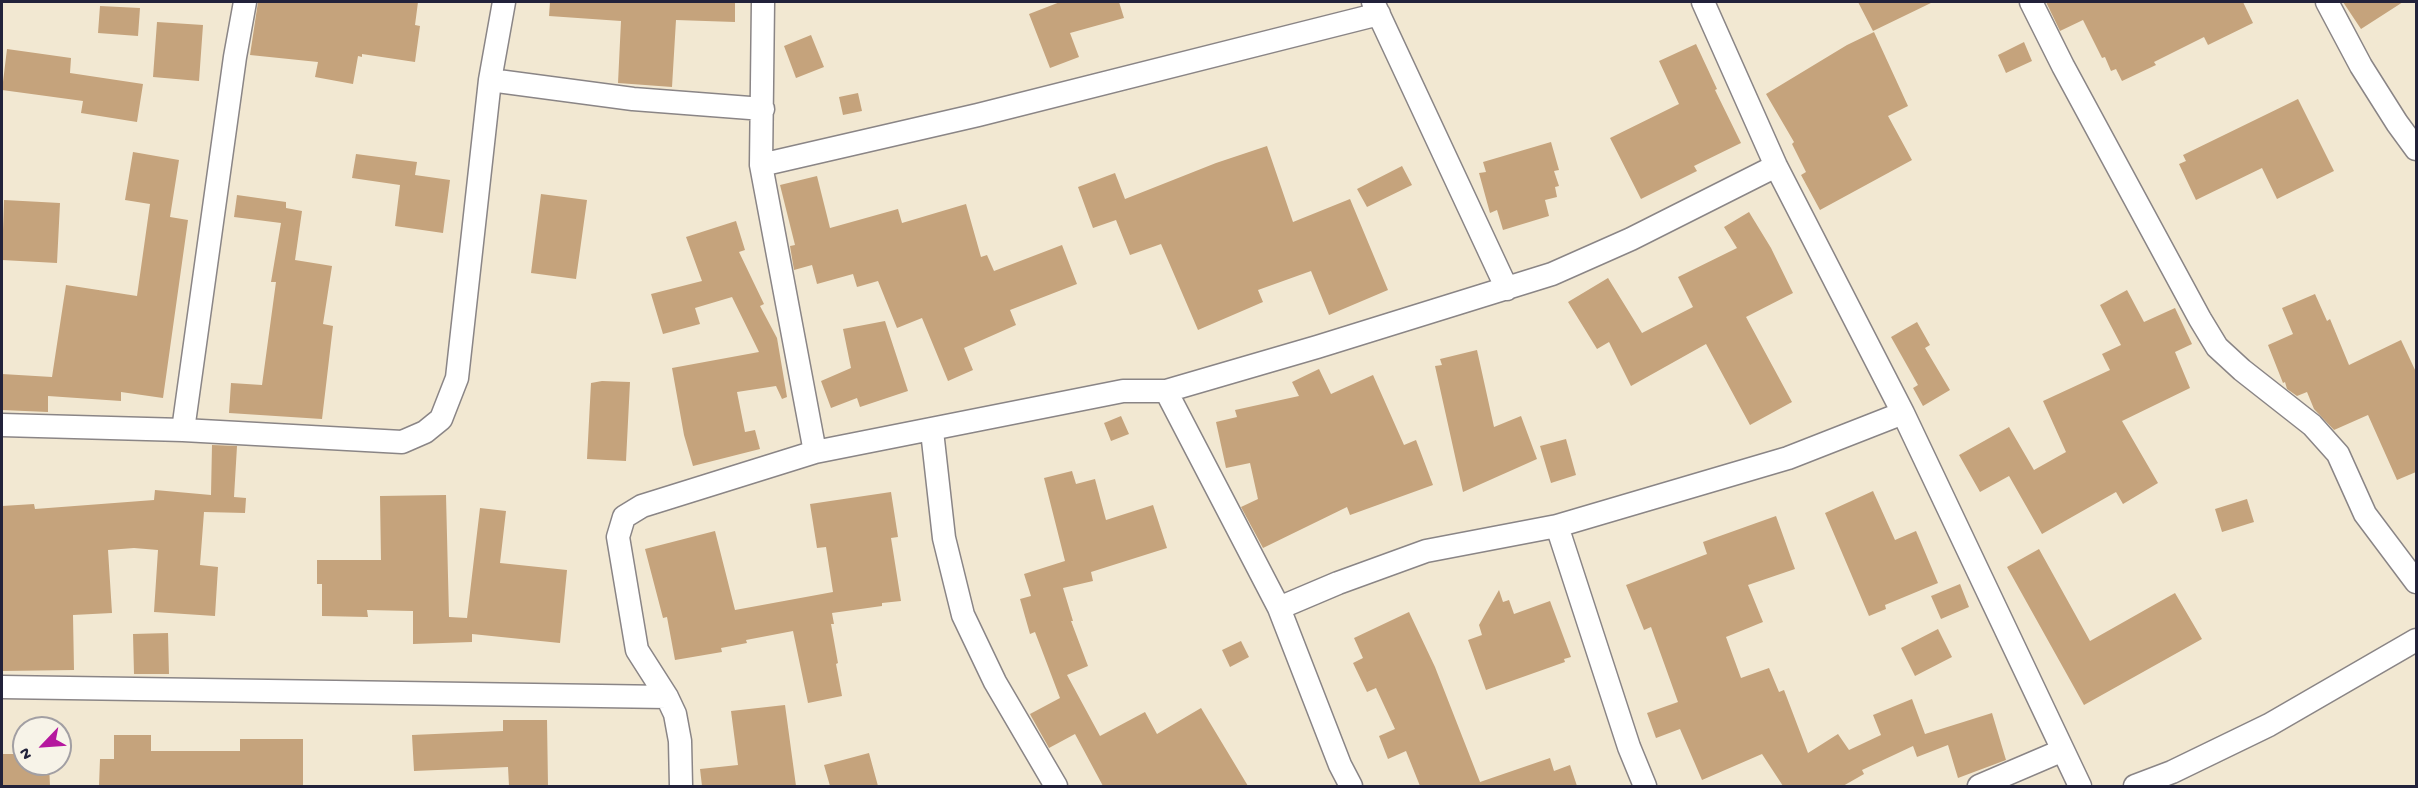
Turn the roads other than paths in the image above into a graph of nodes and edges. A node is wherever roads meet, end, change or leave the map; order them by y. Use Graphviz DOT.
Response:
graph roads {
  1 [pos="244,2"];
  2 [pos="504,2"];
  3 [pos="763,2"];
  4 [pos="1703,2"];
  5 [pos="2031,2"];
  6 [pos="2327,2"];
  7 [pos="1376,8"];
  8 [pos="490,80"];
  9 [pos="763,109"];
  10 [pos="2416,148"];
  11 [pos="761,165"];
  12 [pos="1776,165"];
  13 [pos="1507,289"];
  14 [pos="1166,391"];
  15 [pos="1903,413"];
  16 [pos="2,425"];
  17 [pos="183,430"];
  18 [pos="932,430"];
  19 [pos="815,452"];
  20 [pos="1557,526"];
  21 [pos="2416,582"];
  22 [pos="1279,608"];
  23 [pos="2416,640"];
  24 [pos="2,687"];
  25 [pos="667,697"];
  26 [pos="2061,751"];
  27 [pos="681,786"];
  28 [pos="1056,786"];
  29 [pos="1352,786"];
  30 [pos="1645,786"];
  31 [pos="1979,786"];
  32 [pos="2080,786"];
  33 [pos="2135,786"];
  1 -- 17 [label="street"];
  2 -- 8 [label="street"];
  3 -- 9 [label="street"];
  4 -- 12 [label="street"];
  5 -- 21 [label="street"];
  6 -- 10 [label="street"];
  7 -- 11 [label="street"];
  7 -- 13 [label="street"];
  8 -- 9 [label="street"];
  8 -- 17 [label="street"];
  9 -- 11 [label="street"];
  11 -- 19 [label="street"];
  12 -- 13 [label="street"];
  12 -- 15 [label="street"];
  13 -- 14 [label="street"];
  14 -- 18 [label="street"];
  14 -- 22 [label="street"];
  15 -- 20 [label="street"];
  15 -- 26 [label="street"];
  16 -- 17 [label="street"];
  18 -- 19 [label="street"];
  18 -- 28 [label="street"];
  19 -- 25 [label="street"];
  20 -- 22 [label="street"];
  20 -- 30 [label="street"];
  22 -- 29 [label="street"];
  23 -- 33 [label="street"];
  24 -- 25 [label="street"];
  25 -- 27 [label="street"];
  26 -- 31 [label="street"];
  26 -- 32 [label="street"];
}
